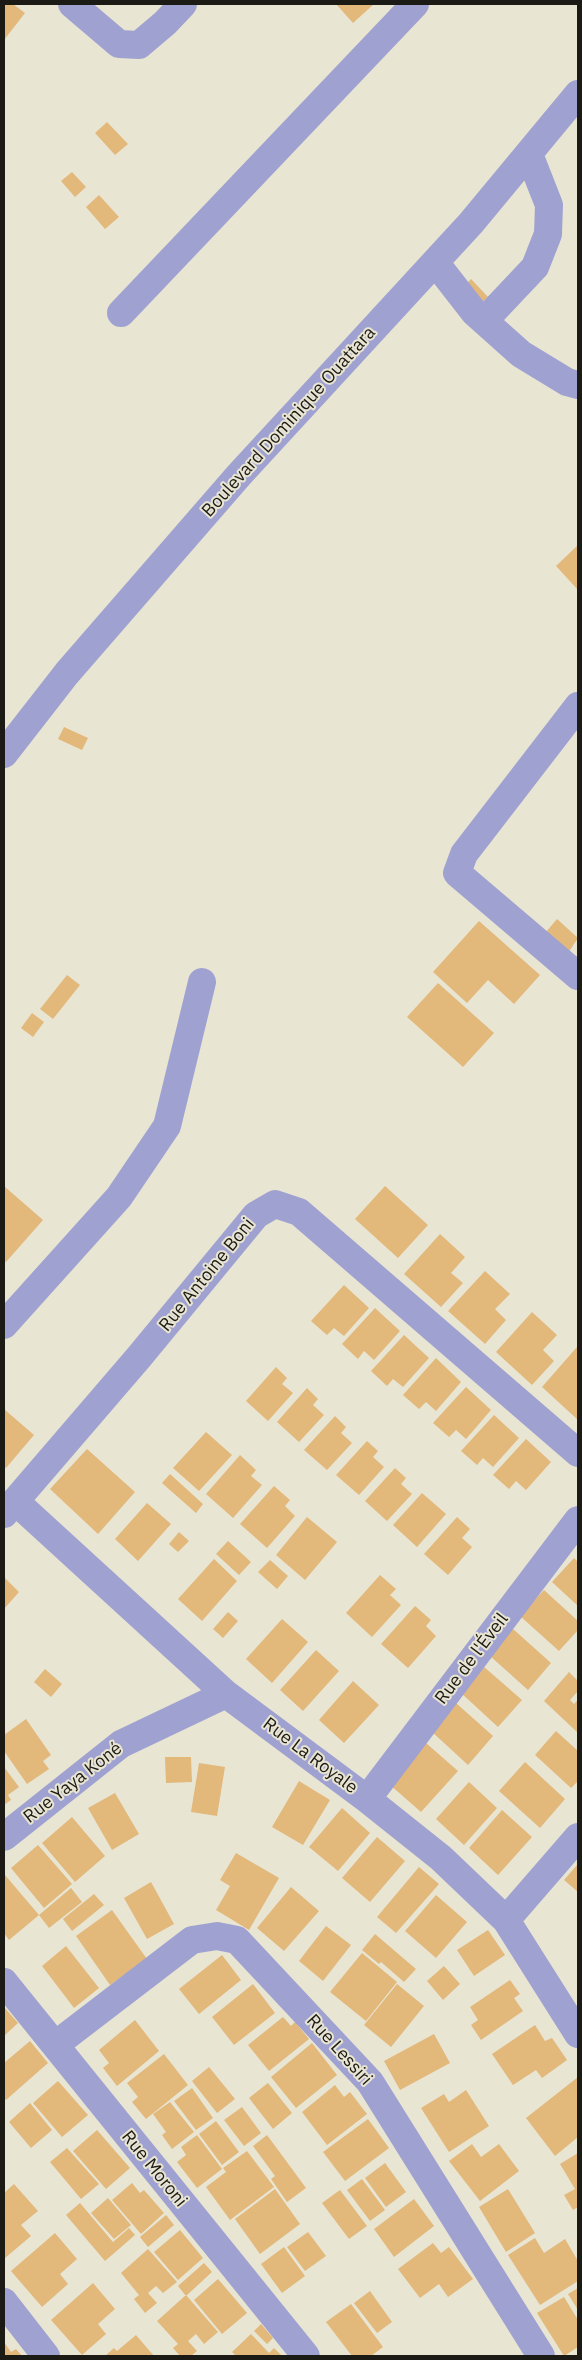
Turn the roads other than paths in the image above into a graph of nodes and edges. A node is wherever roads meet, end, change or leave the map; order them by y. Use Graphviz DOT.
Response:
graph roads {
  1 [pos="72,4"];
  2 [pos="183,4"];
  3 [pos="415,4"];
  4 [pos="578,94"];
  5 [pos="529,154"];
  6 [pos="435,262"];
  7 [pos="121,313"];
  8 [pos="484,321"];
  9 [pos="578,385"];
  10 [pos="578,706"];
  11 [pos="4,754"];
  12 [pos="578,976"];
  13 [pos="202,982"];
  14 [pos="4,1325"];
  15 [pos="578,1453"];
  16 [pos="9,1507"];
  17 [pos="578,1520"];
  18 [pos="226,1694"];
  19 [pos="367,1799"];
  20 [pos="4,1837"];
  21 [pos="578,1837"];
  22 [pos="506,1920"];
  23 [pos="4,1982"];
  24 [pos="578,2034"];
  25 [pos="55,2045"];
  26 [pos="4,2302"];
  27 [pos="46,2356"];
  28 [pos="306,2356"];
  29 [pos="542,2356"];
  1 -- 2 [label="street"];
  3 -- 7 [label="street"];
  4 -- 5 [label="street, Boulevard Dominique Ouattara"];
  5 -- 6 [label="street, Boulevard Dominique Ouattara"];
  5 -- 8 [label="street"];
  6 -- 8 [label="street"];
  6 -- 11 [label="street, Boulevard Dominique Ouattara"];
  8 -- 9 [label="street"];
  10 -- 12 [label="street"];
  13 -- 14 [label="street"];
  15 -- 16 [label="street, Rue Antoine Boni"];
  16 -- 18 [label="street, Rue La Royale"];
  17 -- 19 [label="street, Rue de l'Éveil"];
  18 -- 19 [label="street, Rue La Royale"];
  18 -- 20 [label="street, Rue Yaya Koné"];
  19 -- 22 [label="street, Rue La Royale"];
  21 -- 22 [label="street"];
  22 -- 24 [label="street, Rue La Royale"];
  23 -- 25 [label="street, Rue Moroni"];
  25 -- 28 [label="street, Rue Moroni"];
  25 -- 29 [label="street, Rue Lessiri"];
  26 -- 27 [label="street"];
}
